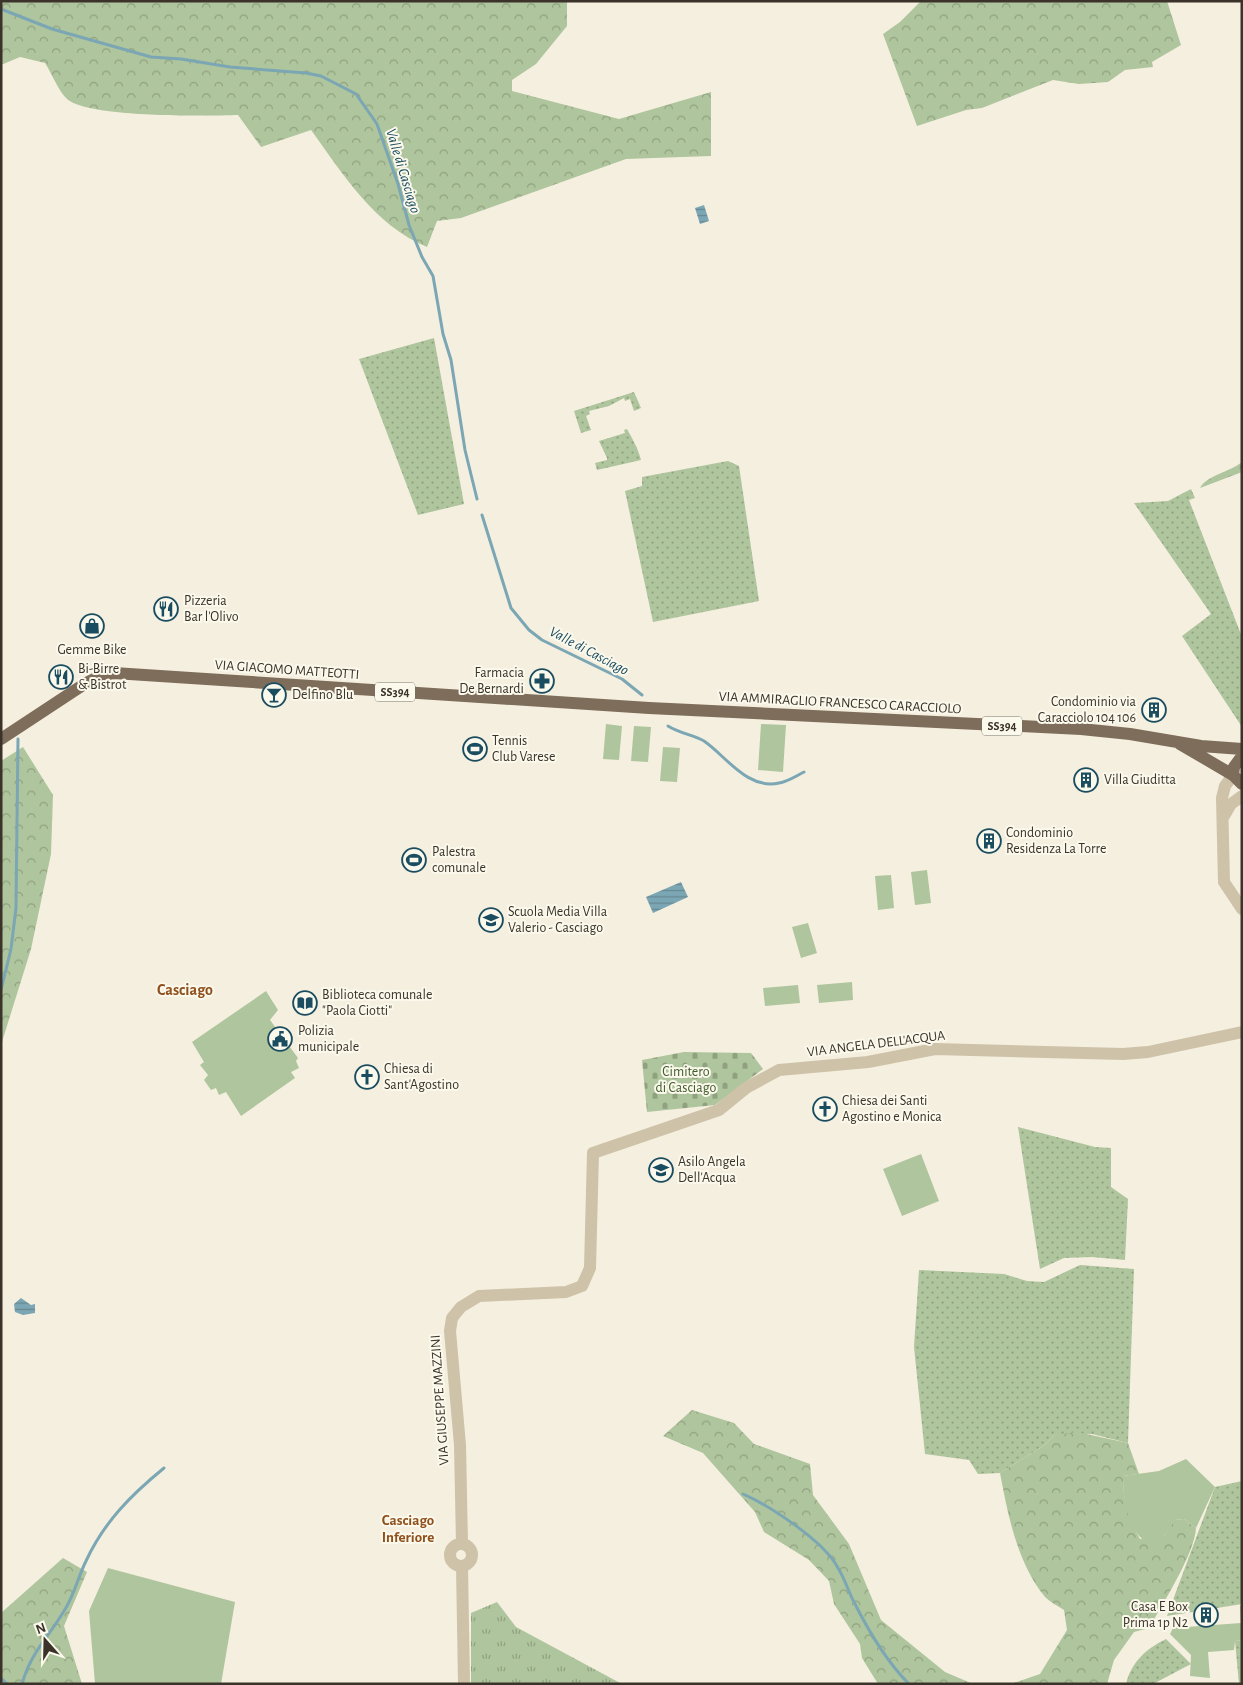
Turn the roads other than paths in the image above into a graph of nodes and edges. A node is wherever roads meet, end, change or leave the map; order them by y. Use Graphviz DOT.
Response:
graph roads {
  1 [pos="649,708"];
  2 [pos="1,739"];
  3 [pos="1178,743"];
  4 [pos="1242,749"];
  5 [pos="1242,756"];
  6 [pos="1215,766"];
  7 [pos="1237,780"];
  8 [pos="1225,786"];
  9 [pos="1242,796"];
  10 [pos="1224,816"];
  11 [pos="1242,909"];
  12 [pos="1242,1032"];
  13 [pos="593,1153"];
  14 [pos="464,1684"];
  1 -- 2 [label="main road, VIA GIACOMO MATTEOTTI / SS394"];
  1 -- 3 [label="main road, VIA AMMIRAGLIO FRANCESCO CARACCIOLO / SS394"];
  3 -- 4 [label="main road, VIA AMMIRAGLIO FRANCESCO CARACCIOLO / SS394"];
  3 -- 6 [label="main road, VIA AMMIRAGLIO FRANCESCO CARACCIOLO / SS394"];
  5 -- 7 [label="main road"];
  6 -- 7 [label="main road, VIA AMMIRAGLIO FRANCESCO CARACCIOLO / SS394"];
  6 -- 8 [label="street"];
  7 -- 8 [label="street"];
  8 -- 10 [label="street"];
  9 -- 10 [label="street"];
  10 -- 11 [label="street"];
  12 -- 13 [label="street, VIA ANGELA DELL'ACQUA"];
  13 -- 14 [label="street, VIA GIUSEPPE MAZZINI"];
}
